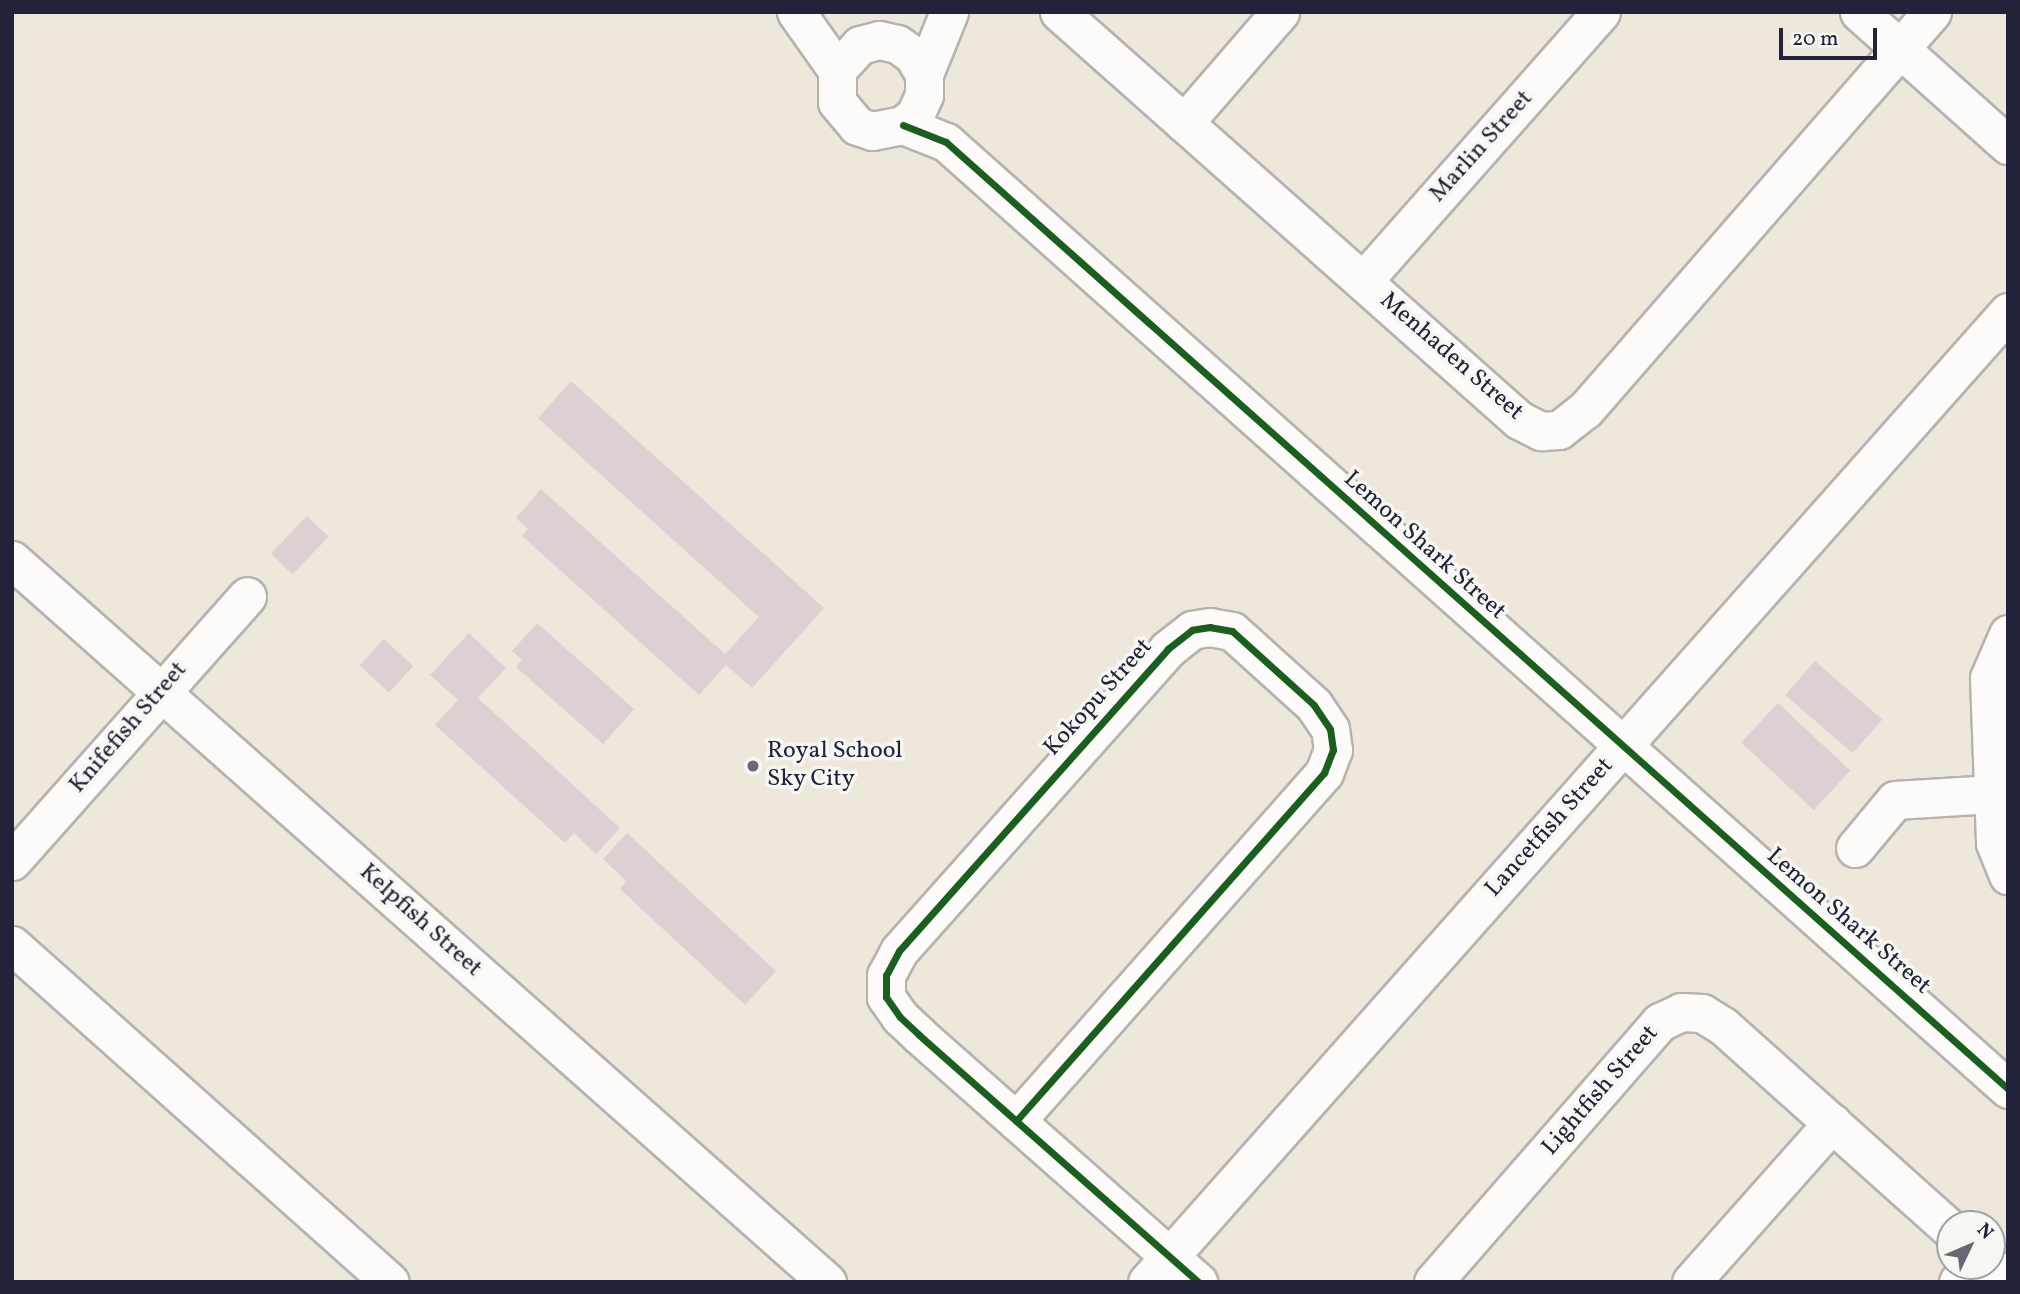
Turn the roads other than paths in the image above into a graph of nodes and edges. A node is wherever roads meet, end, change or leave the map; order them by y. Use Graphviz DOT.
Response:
graph roads {
  1 [pos="1059,12"];
  2 [pos="1280,12"];
  3 [pos="1601,12"];
  4 [pos="1860,12"];
  5 [pos="1932,12"];
  6 [pos="797,13"];
  7 [pos="897,44"];
  8 [pos="1900,48"];
  9 [pos="848,58"];
  10 [pos="924,85"];
  11 [pos="1184,122"];
  12 [pos="903,125"];
  13 [pos="946,142"];
  14 [pos="2008,145"];
  15 [pos="1363,281"];
  16 [pos="2008,312"];
  17 [pos="12,560"];
  18 [pos="247,596"];
  19 [pos="2008,634"];
  20 [pos="161,692"];
  21 [pos="1621,748"];
  22 [pos="1993,794"];
  23 [pos="1855,848"];
  24 [pos="12,861"];
  25 [pos="2008,875"];
  26 [pos="12,945"];
  27 [pos="2008,1089"];
  28 [pos="1016,1121"];
  29 [pos="1832,1123"];
  30 [pos="1936,1216"];
  31 [pos="1158,1269"];
  32 [pos="390,1282"];
  33 [pos="827,1282"];
  34 [pos="1198,1282"];
  35 [pos="1433,1282"];
  36 [pos="1690,1282"];
  1 -- 11 [label="street, Menhaden Street"];
  2 -- 11 [label="street"];
  3 -- 15 [label="street, Marlin Street"];
  4 -- 8 [label="street"];
  5 -- 8 [label="street, Menhaden Street"];
  6 -- 9 [label="street"];
  7 -- 9 [label="street"];
  7 -- 10 [label="street, Lemon Shark Street"];
  7 -- 10 [label="street"];
  8 -- 14 [label="street"];
  8 -- 15 [label="street, Menhaden Street"];
  9 -- 12 [label="street, Lemon Shark Street"];
  10 -- 12 [label="street"];
  10 -- 13 [label="street, Lemon Shark Street"];
  11 -- 15 [label="street, Menhaden Street"];
  12 -- 13 [label="street, Lemon Shark Street"];
  13 -- 21 [label="street, Lemon Shark Street"];
  16 -- 21 [label="street, Lancetfish Street"];
  17 -- 20 [label="street, Kelpfish Street"];
  18 -- 20 [label="street, Knifefish Street"];
  19 -- 22 [label="street"];
  20 -- 24 [label="street, Knifefish Street"];
  20 -- 33 [label="street, Kelpfish Street"];
  21 -- 27 [label="street, Lemon Shark Street"];
  21 -- 31 [label="street, Lancetfish Street"];
  22 -- 23 [label="street"];
  22 -- 25 [label="street"];
  26 -- 32 [label="street"];
  28 -- 28 [label="street, Kokopu Street"];
  28 -- 31 [label="street, Kokopu Street"];
  29 -- 30 [label="street, Lightfish Street"];
  29 -- 35 [label="street, Lightfish Street"];
  29 -- 36 [label="street"];
  31 -- 34 [label="street, Kokopu Street"];
}
